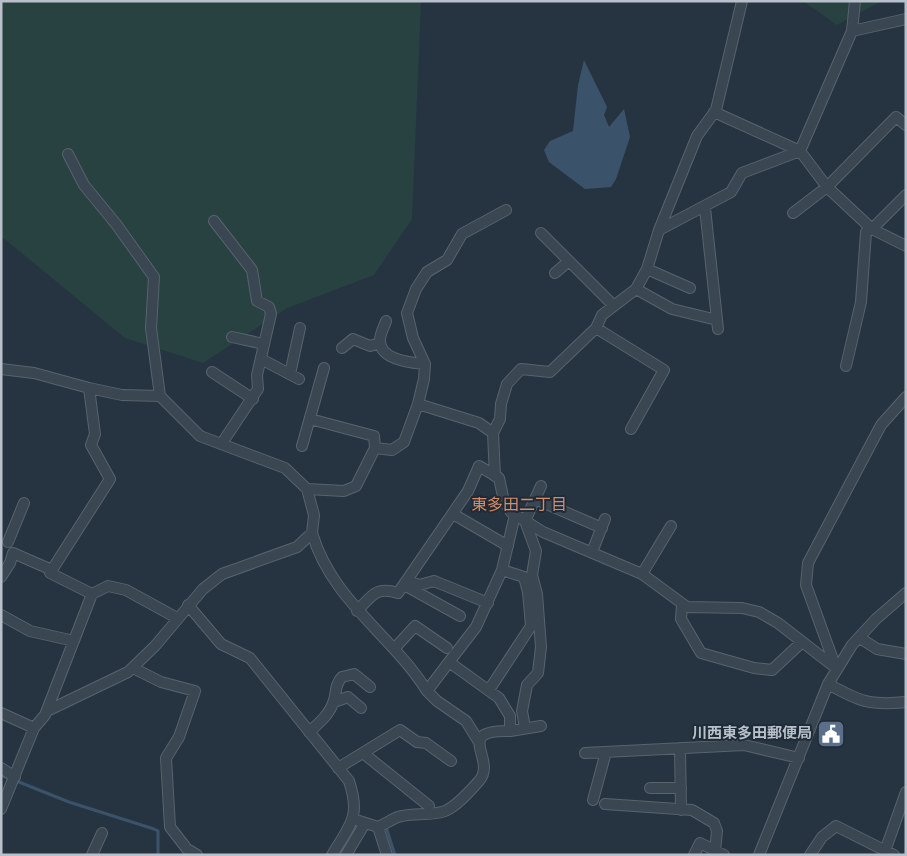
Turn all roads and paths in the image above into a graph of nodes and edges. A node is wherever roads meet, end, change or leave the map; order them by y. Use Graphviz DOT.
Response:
graph roads {
  1 [pos="742,1"];
  2 [pos="855,1"];
  3 [pos="906,19"];
  4 [pos="852,31"];
  5 [pos="714,112"];
  6 [pos="906,125"];
  7 [pos="800,150"];
  8 [pos="68,154"];
  9 [pos="828,187"];
  10 [pos="906,195"];
  11 [pos="705,208"];
  12 [pos="506,210"];
  13 [pos="792,213"];
  14 [pos="214,221"];
  15 [pos="872,229"];
  16 [pos="659,230"];
  17 [pos="541,233"];
  18 [pos="906,246"];
  19 [pos="569,261"];
  20 [pos="647,269"];
  21 [pos="555,272"];
  22 [pos="690,288"];
  23 [pos="636,289"];
  24 [pos="614,306"];
  25 [pos="386,321"];
  26 [pos="300,328"];
  27 [pos="596,328"];
  28 [pos="232,337"];
  29 [pos="380,343"];
  30 [pos="264,344"];
  31 [pos="342,348"];
  32 [pos="261,359"];
  33 [pos="424,364"];
  34 [pos="846,366"];
  35 [pos="324,368"];
  36 [pos="1,369"];
  37 [pos="212,372"];
  38 [pos="89,388"];
  39 [pos="160,396"];
  40 [pos="906,397"];
  41 [pos="252,398"];
  42 [pos="418,404"];
  43 [pos="310,419"];
  44 [pos="632,429"];
  45 [pos="493,433"];
  46 [pos="222,443"];
  47 [pos="302,446"];
  48 [pos="375,448"];
  49 [pos="495,476"];
  50 [pos="541,486"];
  51 [pos="307,489"];
  52 [pos="535,499"];
  53 [pos="24,503"];
  54 [pos="453,514"];
  55 [pos="514,515"];
  56 [pos="526,522"];
  57 [pos="671,526"];
  58 [pos="312,533"];
  59 [pos="5,540"];
  60 [pos="508,546"];
  61 [pos="592,552"];
  62 [pos="13,553"];
  63 [pos="52,570"];
  64 [pos="502,570"];
  65 [pos="642,574"];
  66 [pos="1,576"];
  67 [pos="406,583"];
  68 [pos="906,593"];
  69 [pos="92,594"];
  70 [pos="488,603"];
  71 [pos="188,605"];
  72 [pos="682,605"];
  73 [pos="357,611"];
  74 [pos="1,614"];
  75 [pos="460,616"];
  76 [pos="178,618"];
  77 [pos="860,638"];
  78 [pos="74,641"];
  79 [pos="801,643"];
  80 [pos="447,648"];
  81 [pos="394,649"];
  82 [pos="906,654"];
  83 [pos="449,662"];
  84 [pos="133,668"];
  85 [pos="836,668"];
  86 [pos="828,684"];
  87 [pos="370,687"];
  88 [pos="489,690"];
  89 [pos="427,691"];
  90 [pos="334,702"];
  91 [pos="906,702"];
  92 [pos="361,708"];
  93 [pos="46,711"];
  94 [pos="1,713"];
  95 [pos="540,726"];
  96 [pos="34,728"];
  97 [pos="525,728"];
  98 [pos="510,731"];
  99 [pos="309,732"];
  100 [pos="479,742"];
  101 [pos="680,748"];
  102 [pos="585,752"];
  103 [pos="606,752"];
  104 [pos="364,753"];
  105 [pos="799,758"];
  106 [pos="451,761"];
  107 [pos="1,768"];
  108 [pos="338,768"];
  109 [pos="15,776"];
  110 [pos="650,788"];
  111 [pos="681,788"];
  112 [pos="906,792"];
  113 [pos="593,800"];
  114 [pos="605,804"];
  115 [pos="429,806"];
  116 [pos="1,809"];
  117 [pos="681,810"];
  118 [pos="353,819"];
  119 [pos="365,823"];
  120 [pos="378,827"];
  121 [pos="102,833"];
  122 [pos="720,853"];
  123 [pos="890,853"];
  124 [pos="92,855"];
  125 [pos="197,855"];
  126 [pos="332,855"];
  127 [pos="346,855"];
  128 [pos="387,855"];
  129 [pos="694,855"];
  130 [pos="759,855"];
  131 [pos="810,855"];
  1 -- 5 [label="street"];
  2 -- 4 [label="street"];
  3 -- 4 [label="street"];
  4 -- 7 [label="street"];
  5 -- 7 [label="street"];
  5 -- 16 [label="street"];
  6 -- 9 [label="street"];
  7 -- 9 [label="street"];
  7 -- 11 [label="street"];
  8 -- 39 [label="street"];
  9 -- 13 [label="street"];
  9 -- 15 [label="street"];
  10 -- 15 [label="street"];
  11 -- 16 [label="street"];
  11 -- 23 [label="street"];
  12 -- 33 [label="street"];
  14 -- 30 [label="street"];
  15 -- 18 [label="street"];
  15 -- 34 [label="street"];
  16 -- 20 [label="street"];
  17 -- 19 [label="street"];
  19 -- 21 [label="street"];
  19 -- 24 [label="street"];
  20 -- 22 [label="street"];
  20 -- 23 [label="street"];
  23 -- 24 [label="street"];
  24 -- 27 [label="street"];
  25 -- 29 [label="street"];
  26 -- 32 [label="street"];
  27 -- 44 [label="street"];
  27 -- 45 [label="street"];
  28 -- 30 [label="street"];
  29 -- 31 [label="street"];
  29 -- 33 [label="street"];
  30 -- 32 [label="street"];
  32 -- 41 [label="street"];
  33 -- 42 [label="street"];
  35 -- 43 [label="street"];
  36 -- 38 [label="street"];
  37 -- 41 [label="street"];
  38 -- 39 [label="street"];
  38 -- 63 [label="street"];
  39 -- 46 [label="street"];
  40 -- 85 [label="street"];
  41 -- 46 [label="street"];
  42 -- 45 [label="street"];
  42 -- 48 [label="street"];
  43 -- 47 [label="street"];
  43 -- 48 [label="street"];
  45 -- 49 [label="street"];
  46 -- 51 [label="street"];
  48 -- 51 [label="street"];
  49 -- 54 [label="street"];
  49 -- 55 [label="street"];
  50 -- 52 [label="street"];
  51 -- 58 [label="street"];
  52 -- 56 [label="street"];
  52 -- 61 [label="street"];
  53 -- 59 [label="street"];
  54 -- 60 [label="street"];
  54 -- 67 [label="street"];
  55 -- 56 [label="street"];
  55 -- 60 [label="street"];
  56 -- 61 [label="street"];
  56 -- 97 [label="street"];
  57 -- 65 [label="street"];
  58 -- 71 [label="street"];
  58 -- 73 [label="street"];
  59 -- 62 [label="street"];
  60 -- 64 [label="street"];
  61 -- 65 [label="street"];
  62 -- 63 [label="street"];
  62 -- 66 [label="street"];
  63 -- 69 [label="street"];
  64 -- 70 [label="street"];
  64 -- 88 [label="street"];
  65 -- 72 [label="street"];
  67 -- 70 [label="street"];
  67 -- 73 [label="street"];
  67 -- 75 [label="street"];
  68 -- 77 [label="street"];
  69 -- 76 [label="street"];
  69 -- 78 [label="street"];
  70 -- 83 [label="street"];
  71 -- 76 [label="street"];
  71 -- 99 [label="street"];
  72 -- 79 [label="street"];
  72 -- 79 [label="street"];
  73 -- 81 [label="street"];
  74 -- 78 [label="street"];
  76 -- 84 [label="street"];
  77 -- 82 [label="street"];
  77 -- 85 [label="street"];
  78 -- 93 [label="street"];
  79 -- 85 [label="street"];
  80 -- 81 [label="street"];
  81 -- 89 [label="street"];
  83 -- 88 [label="street"];
  83 -- 89 [label="street"];
  84 -- 93 [label="street"];
  84 -- 125 [label="street"];
  85 -- 86 [label="street"];
  86 -- 91 [label="street"];
  86 -- 105 [label="street"];
  87 -- 90 [label="street"];
  88 -- 98 [label="street"];
  89 -- 100 [label="street"];
  90 -- 92 [label="street"];
  90 -- 99 [label="street"];
  93 -- 96 [label="street"];
  94 -- 96 [label="street"];
  95 -- 97 [label="street"];
  96 -- 109 [label="street"];
  97 -- 98 [label="street"];
  98 -- 100 [label="street"];
  99 -- 108 [label="street"];
  100 -- 120 [label="street"];
  101 -- 103 [label="street"];
  101 -- 105 [label="street"];
  101 -- 111 [label="street"];
  102 -- 103 [label="street"];
  103 -- 113 [label="street"];
  104 -- 106 [label="street"];
  104 -- 108 [label="street"];
  104 -- 115 [label="street"];
  105 -- 130 [label="street"];
  107 -- 109 [label="street"];
  108 -- 118 [label="street"];
  109 -- 116 [label="street"];
  110 -- 111 [label="street"];
  111 -- 117 [label="street"];
  112 -- 123 [label="street"];
  114 -- 117 [label="street"];
  117 -- 122 [label="street"];
  118 -- 119 [label="street"];
  118 -- 126 [label="street"];
  119 -- 120 [label="street"];
  119 -- 127 [label="street"];
  120 -- 128 [label="street"];
  121 -- 124 [label="street"];
  122 -- 129 [label="street"];
  123 -- 131 [label="street"];
}
